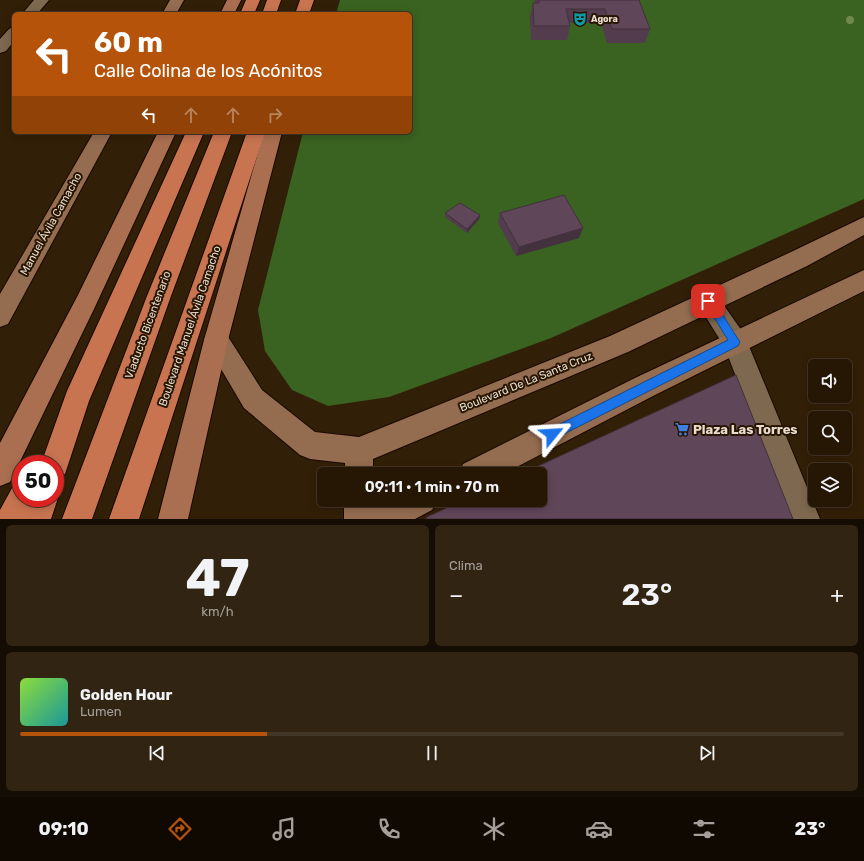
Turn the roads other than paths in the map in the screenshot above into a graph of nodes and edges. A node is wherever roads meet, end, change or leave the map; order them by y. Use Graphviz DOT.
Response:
graph roads {
  1 [pos="42,0"];
  2 [pos="177,0"];
  3 [pos="234,0"];
  4 [pos="253,0"];
  5 [pos="274,0"];
  6 [pos="307,0"];
  7 [pos="31,12"];
  8 [pos="170,12"];
  9 [pos="228,12"];
  10 [pos="248,12"];
  11 [pos="270,12"];
  12 [pos="303,12"];
  13 [pos="12,34"];
  14 [pos="0,48"];
  15 [pos="102,134"];
  16 [pos="166,134"];
  17 [pos="193,134"];
  18 [pos="222,134"];
  19 [pos="255,134"];
  20 [pos="271,134"];
  21 [pos="864,225"];
  22 [pos="864,280"];
  23 [pos="708,301"];
  24 [pos="0,316"];
  25 [pos="216,340"];
  26 [pos="735,342"];
  27 [pos="76,400"];
  28 [pos="46,455"];
  29 [pos="57,455"];
  30 [pos="359,462"];
  31 [pos="487,467"];
  32 [pos="0,472"];
  33 [pos="17,507"];
  34 [pos="40,507"];
  35 [pos="359,507"];
  36 [pos="408,507"];
  37 [pos="11,519"];
  38 [pos="36,519"];
  39 [pos="77,519"];
  40 [pos="124,519"];
  41 [pos="173,519"];
  42 [pos="359,519"];
  43 [pos="384,519"];
  44 [pos="805,519"];
  1 -- 7 [label="street"];
  2 -- 8 [label="main road"];
  3 -- 9 [label="main road"];
  4 -- 10 [label="highway"];
  5 -- 11 [label="highway"];
  6 -- 12 [label="highway"];
  13 -- 14 [label="street"];
  15 -- 24 [label="main road, Manuel Ávila Camacho"];
  16 -- 32 [label="main road"];
  17 -- 27 [label="highway"];
  18 -- 39 [label="highway, Viaducto Bicentenario"];
  19 -- 40 [label="highway, Boulevard Manuel Ávila Camacho"];
  20 -- 25 [label="main road"];
  21 -- 23 [label="main road, Boulevard De La Santa Cruz"];
  22 -- 26 [label="main road"];
  23 -- 26 [label="street"];
  23 -- 30 [label="main road, Boulevard De La Santa Cruz"];
  25 -- 30 [label="main road, Boulevard De La Santa Cruz"];
  25 -- 41 [label="main road"];
  26 -- 31 [label="main road"];
  26 -- 44 [label="street"];
  27 -- 28 [label="highway"];
  27 -- 29 [label="highway"];
  33 -- 37 [label="highway"];
  34 -- 38 [label="highway"];
  35 -- 42 [label="main road"];
  36 -- 43 [label="main road"];
}
